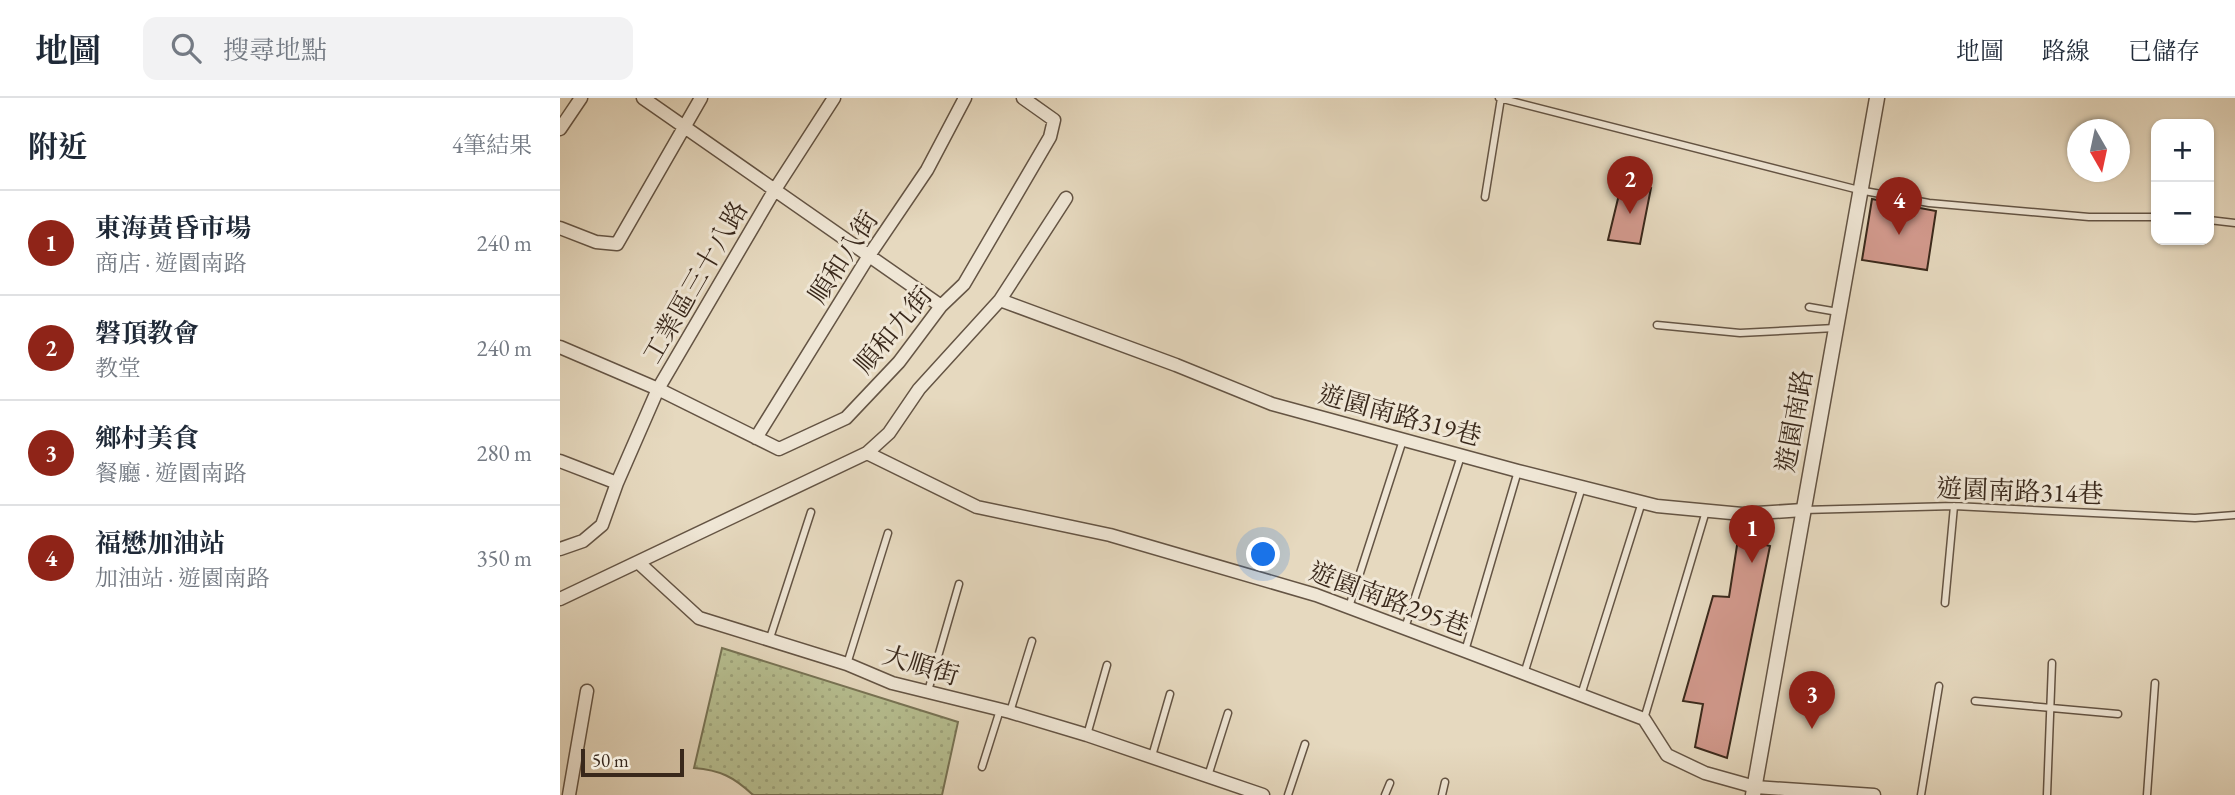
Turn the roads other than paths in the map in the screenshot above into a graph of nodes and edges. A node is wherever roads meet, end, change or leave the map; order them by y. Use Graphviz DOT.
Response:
graph roads {
  1 [pos="581,98"];
  2 [pos="643,98"];
  3 [pos="701,98"];
  4 [pos="834,98"];
  5 [pos="965,98"];
  6 [pos="1023,98"];
  7 [pos="1500,98"];
  8 [pos="1877,98"];
  9 [pos="560,129"];
  10 [pos="683,129"];
  11 [pos="1859,190"];
  12 [pos="774,191"];
  13 [pos="1485,197"];
  14 [pos="1066,198"];
  15 [pos="2151,217"];
  16 [pos="2214,221"];
  17 [pos="2235,223"];
  18 [pos="560,228"];
  19 [pos="870,254"];
  20 [pos="1000,300"];
  21 [pos="941,306"];
  22 [pos="1809,307"];
  23 [pos="1838,312"];
  24 [pos="1657,325"];
  25 [pos="1835,328"];
  26 [pos="560,347"];
  27 [pos="658,389"];
  28 [pos="756,438"];
  29 [pos="1403,440"];
  30 [pos="867,453"];
  31 [pos="1461,456"];
  32 [pos="560,461"];
  33 [pos="1518,471"];
  34 [pos="617,483"];
  35 [pos="1582,487"];
  36 [pos="1642,502"];
  37 [pos="1954,506"];
  38 [pos="1803,510"];
  39 [pos="1706,511"];
  40 [pos="811,512"];
  41 [pos="2235,515"];
  42 [pos="888,533"];
  43 [pos="560,550"];
  44 [pos="639,563"];
  45 [pos="959,584"];
  46 [pos="560,600"];
  47 [pos="1945,603"];
  48 [pos="1349,607"];
  49 [pos="1405,628"];
  50 [pos="769,640"];
  51 [pos="1032,641"];
  52 [pos="1465,651"];
  53 [pos="2052,663"];
  54 [pos="847,664"];
  55 [pos="1107,664"];
  56 [pos="1524,674"];
  57 [pos="2155,682"];
  58 [pos="1938,686"];
  59 [pos="587,691"];
  60 [pos="928,691"];
  61 [pos="1170,694"];
  62 [pos="1581,695"];
  63 [pos="1975,701"];
  64 [pos="2050,709"];
  65 [pos="1005,711"];
  66 [pos="1228,713"];
  67 [pos="2118,714"];
  68 [pos="1644,719"];
  69 [pos="1087,735"];
  70 [pos="1305,744"];
  71 [pos="1151,758"];
  72 [pos="982,766"];
  73 [pos="1208,775"];
  74 [pos="1445,782"];
  75 [pos="1390,783"];
  76 [pos="1754,791"];
  77 [pos="569,795"];
  78 [pos="1263,795"];
  79 [pos="1288,795"];
  80 [pos="1385,795"];
  81 [pos="1442,795"];
  82 [pos="1874,795"];
  83 [pos="1921,795"];
  84 [pos="2047,795"];
  85 [pos="2147,795"];
  1 -- 9 [label="street"];
  2 -- 10 [label="street, 工業區三十八路"];
  3 -- 10 [label="street"];
  4 -- 12 [label="street"];
  5 -- 19 [label="street, 順和八街"];
  6 -- 21 [label="street, 順和九街"];
  7 -- 11 [label="lane"];
  7 -- 13 [label="lane"];
  8 -- 11 [label="street, 遊園南路"];
  10 -- 12 [label="street, 工業區三十八路"];
  10 -- 18 [label="street"];
  11 -- 15 [label="lane"];
  11 -- 23 [label="street, 遊園南路"];
  12 -- 19 [label="street"];
  12 -- 27 [label="street, 工業區三十八路"];
  14 -- 20 [label="street"];
  16 -- 17 [label="lane"];
  19 -- 21 [label="street"];
  19 -- 28 [label="street, 順和八街"];
  20 -- 29 [label="street, 遊園南路319巷"];
  20 -- 30 [label="street"];
  21 -- 28 [label="street, 順和九街"];
  22 -- 23 [label="lane"];
  23 -- 25 [label="street, 遊園南路"];
  24 -- 25 [label="lane"];
  25 -- 38 [label="street, 遊園南路"];
  26 -- 27 [label="street, 工業區三十八路"];
  27 -- 28 [label="street, 順和九街"];
  27 -- 34 [label="street, 工業區三十八路"];
  29 -- 31 [label="street, 遊園南路319巷"];
  29 -- 48 [label="lane"];
  30 -- 44 [label="street"];
  30 -- 48 [label="street, 遊園南路295巷"];
  31 -- 33 [label="street, 遊園南路319巷"];
  31 -- 49 [label="lane"];
  32 -- 34 [label="street"];
  33 -- 35 [label="street, 遊園南路319巷"];
  33 -- 52 [label="lane"];
  34 -- 43 [label="street, 工業區三十八路"];
  35 -- 36 [label="street, 遊園南路319巷"];
  35 -- 56 [label="lane"];
  36 -- 39 [label="street, 遊園南路319巷"];
  36 -- 62 [label="lane"];
  37 -- 38 [label="lane, 遊園南路314巷"];
  37 -- 41 [label="lane, 遊園南路314巷"];
  37 -- 47 [label="lane"];
  38 -- 39 [label="street, 遊園南路319巷"];
  38 -- 76 [label="street, 遊園南路"];
  39 -- 68 [label="lane"];
  40 -- 50 [label="lane"];
  42 -- 54 [label="lane"];
  44 -- 46 [label="street"];
  44 -- 50 [label="street, 大順街"];
  45 -- 60 [label="lane"];
  48 -- 49 [label="street, 遊園南路295巷"];
  49 -- 52 [label="street, 遊園南路295巷"];
  50 -- 54 [label="street, 大順街"];
  51 -- 65 [label="lane"];
  52 -- 56 [label="street, 遊園南路295巷"];
  53 -- 64 [label="lane"];
  54 -- 60 [label="street, 大順街"];
  55 -- 69 [label="lane"];
  56 -- 62 [label="street, 遊園南路295巷"];
  57 -- 85 [label="lane"];
  58 -- 83 [label="lane"];
  59 -- 77 [label="street"];
  60 -- 65 [label="street, 大順街"];
  61 -- 71 [label="lane"];
  62 -- 68 [label="street, 遊園南路295巷"];
  63 -- 64 [label="lane"];
  64 -- 67 [label="lane"];
  64 -- 84 [label="lane"];
  65 -- 69 [label="street, 大順街"];
  65 -- 72 [label="lane"];
  66 -- 73 [label="lane"];
  68 -- 76 [label="street"];
  69 -- 71 [label="street, 大順街"];
  70 -- 79 [label="lane"];
  71 -- 73 [label="street, 大順街"];
  73 -- 78 [label="street, 大順街"];
  74 -- 81 [label="lane"];
  75 -- 80 [label="lane"];
  76 -- 82 [label="street"];
}
